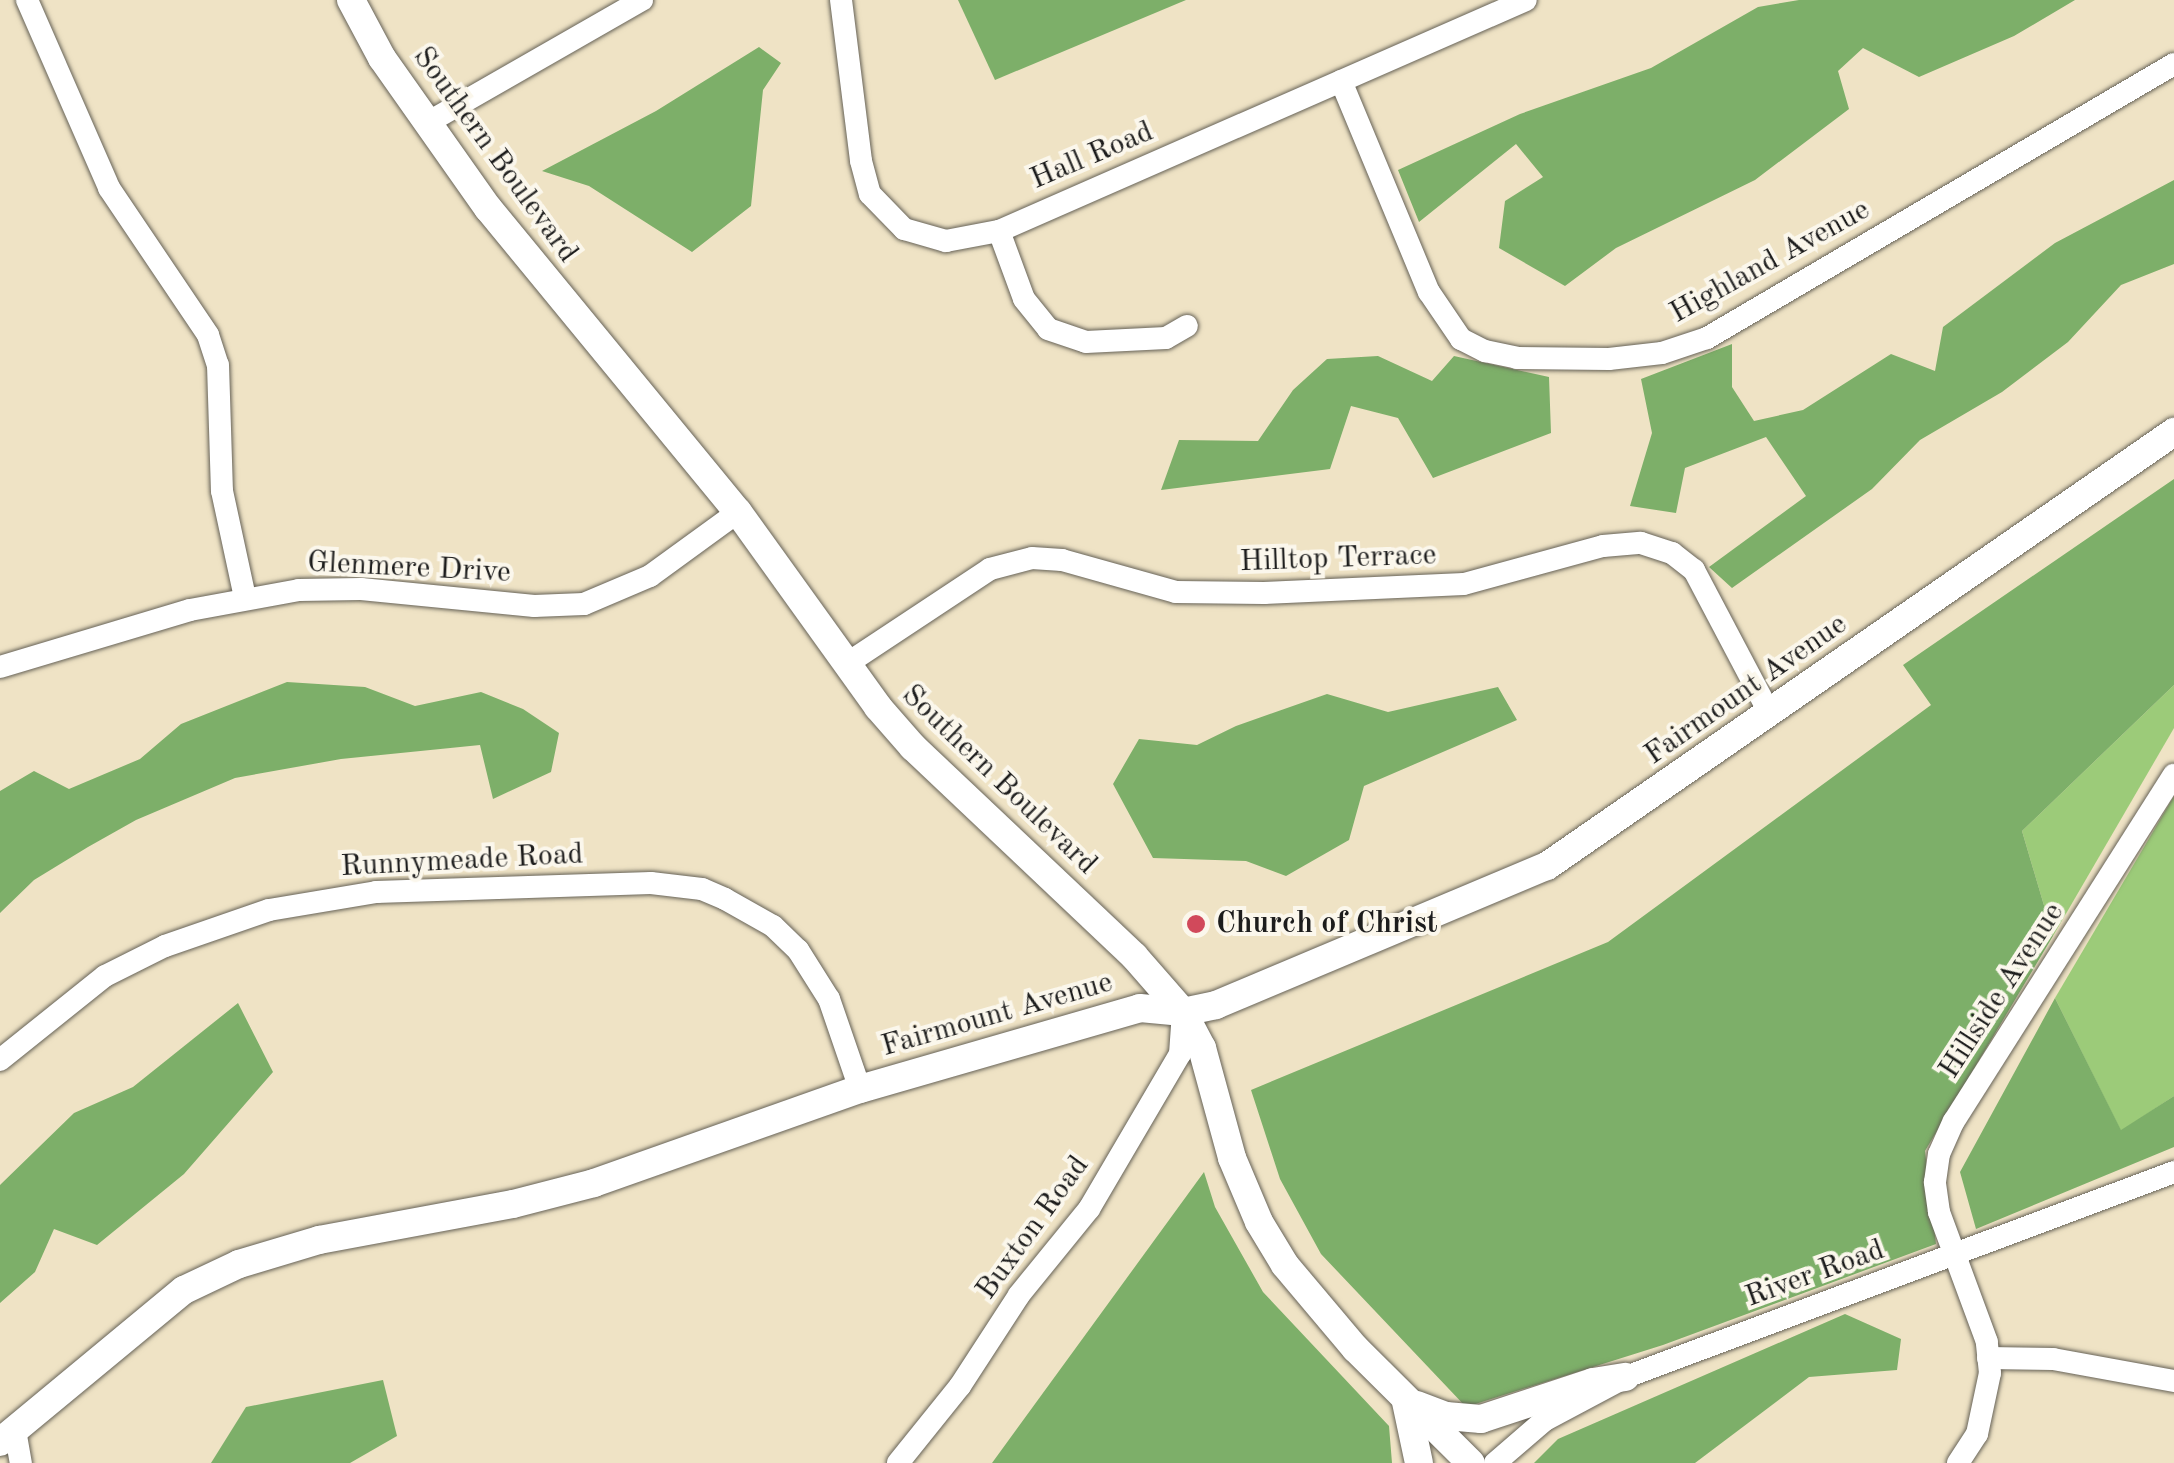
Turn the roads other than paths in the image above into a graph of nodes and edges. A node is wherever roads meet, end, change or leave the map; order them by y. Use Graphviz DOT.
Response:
graph roads {
  1 [pos="27,0"];
  2 [pos="351,0"];
  3 [pos="642,0"];
  4 [pos="842,0"];
  5 [pos="1526,0"];
  6 [pos="2174,64"];
  7 [pos="1341,80"];
  8 [pos="427,123"];
  9 [pos="999,231"];
  10 [pos="1187,326"];
  11 [pos="2174,432"];
  12 [pos="738,512"];
  13 [pos="245,597"];
  14 [pos="844,664"];
  15 [pos="0,667"];
  16 [pos="1770,712"];
  17 [pos="2174,775"];
  18 [pos="1183,1012"];
  19 [pos="2,1056"];
  20 [pos="860,1089"];
  21 [pos="2174,1172"];
  22 [pos="1956,1254"];
  23 [pos="1988,1358"];
  24 [pos="1626,1378"];
  25 [pos="2174,1381"];
  26 [pos="1406,1402"];
  27 [pos="8,1436"];
  28 [pos="21,1463"];
  29 [pos="898,1463"];
  30 [pos="1419,1463"];
  31 [pos="1471,1463"];
  32 [pos="1495,1463"];
  33 [pos="1958,1463"];
  1 -- 13 [label="street"];
  2 -- 8 [label="main road, Southern Boulevard"];
  3 -- 8 [label="street"];
  4 -- 9 [label="street, Hall Road"];
  5 -- 7 [label="street, Hall Road"];
  6 -- 7 [label="street, Highland Avenue"];
  7 -- 9 [label="street, Hall Road"];
  8 -- 12 [label="main road, Southern Boulevard"];
  9 -- 10 [label="street"];
  11 -- 16 [label="main road, Fairmount Avenue"];
  12 -- 13 [label="street, Glenmere Drive"];
  12 -- 14 [label="main road, Southern Boulevard"];
  13 -- 15 [label="street, Glenmere Drive"];
  14 -- 16 [label="street, Hilltop Terrace"];
  14 -- 18 [label="main road, Southern Boulevard"];
  16 -- 18 [label="main road, Fairmount Avenue"];
  17 -- 22 [label="street, Hillside Avenue"];
  18 -- 20 [label="main road, Fairmount Avenue"];
  18 -- 26 [label="main road, Southern Boulevard"];
  18 -- 29 [label="street, Buxton Road"];
  19 -- 20 [label="street, Runnymeade Road"];
  20 -- 27 [label="main road, Fairmount Avenue"];
  21 -- 22 [label="street, River Road"];
  22 -- 23 [label="street, Hillside Avenue"];
  22 -- 24 [label="street, River Road"];
  23 -- 25 [label="street"];
  23 -- 33 [label="street"];
  24 -- 26 [label="main road"];
  24 -- 32 [label="street, River Road"];
  26 -- 30 [label="main road"];
  26 -- 31 [label="main road, Southern Boulevard"];
  27 -- 28 [label="street"];
}
